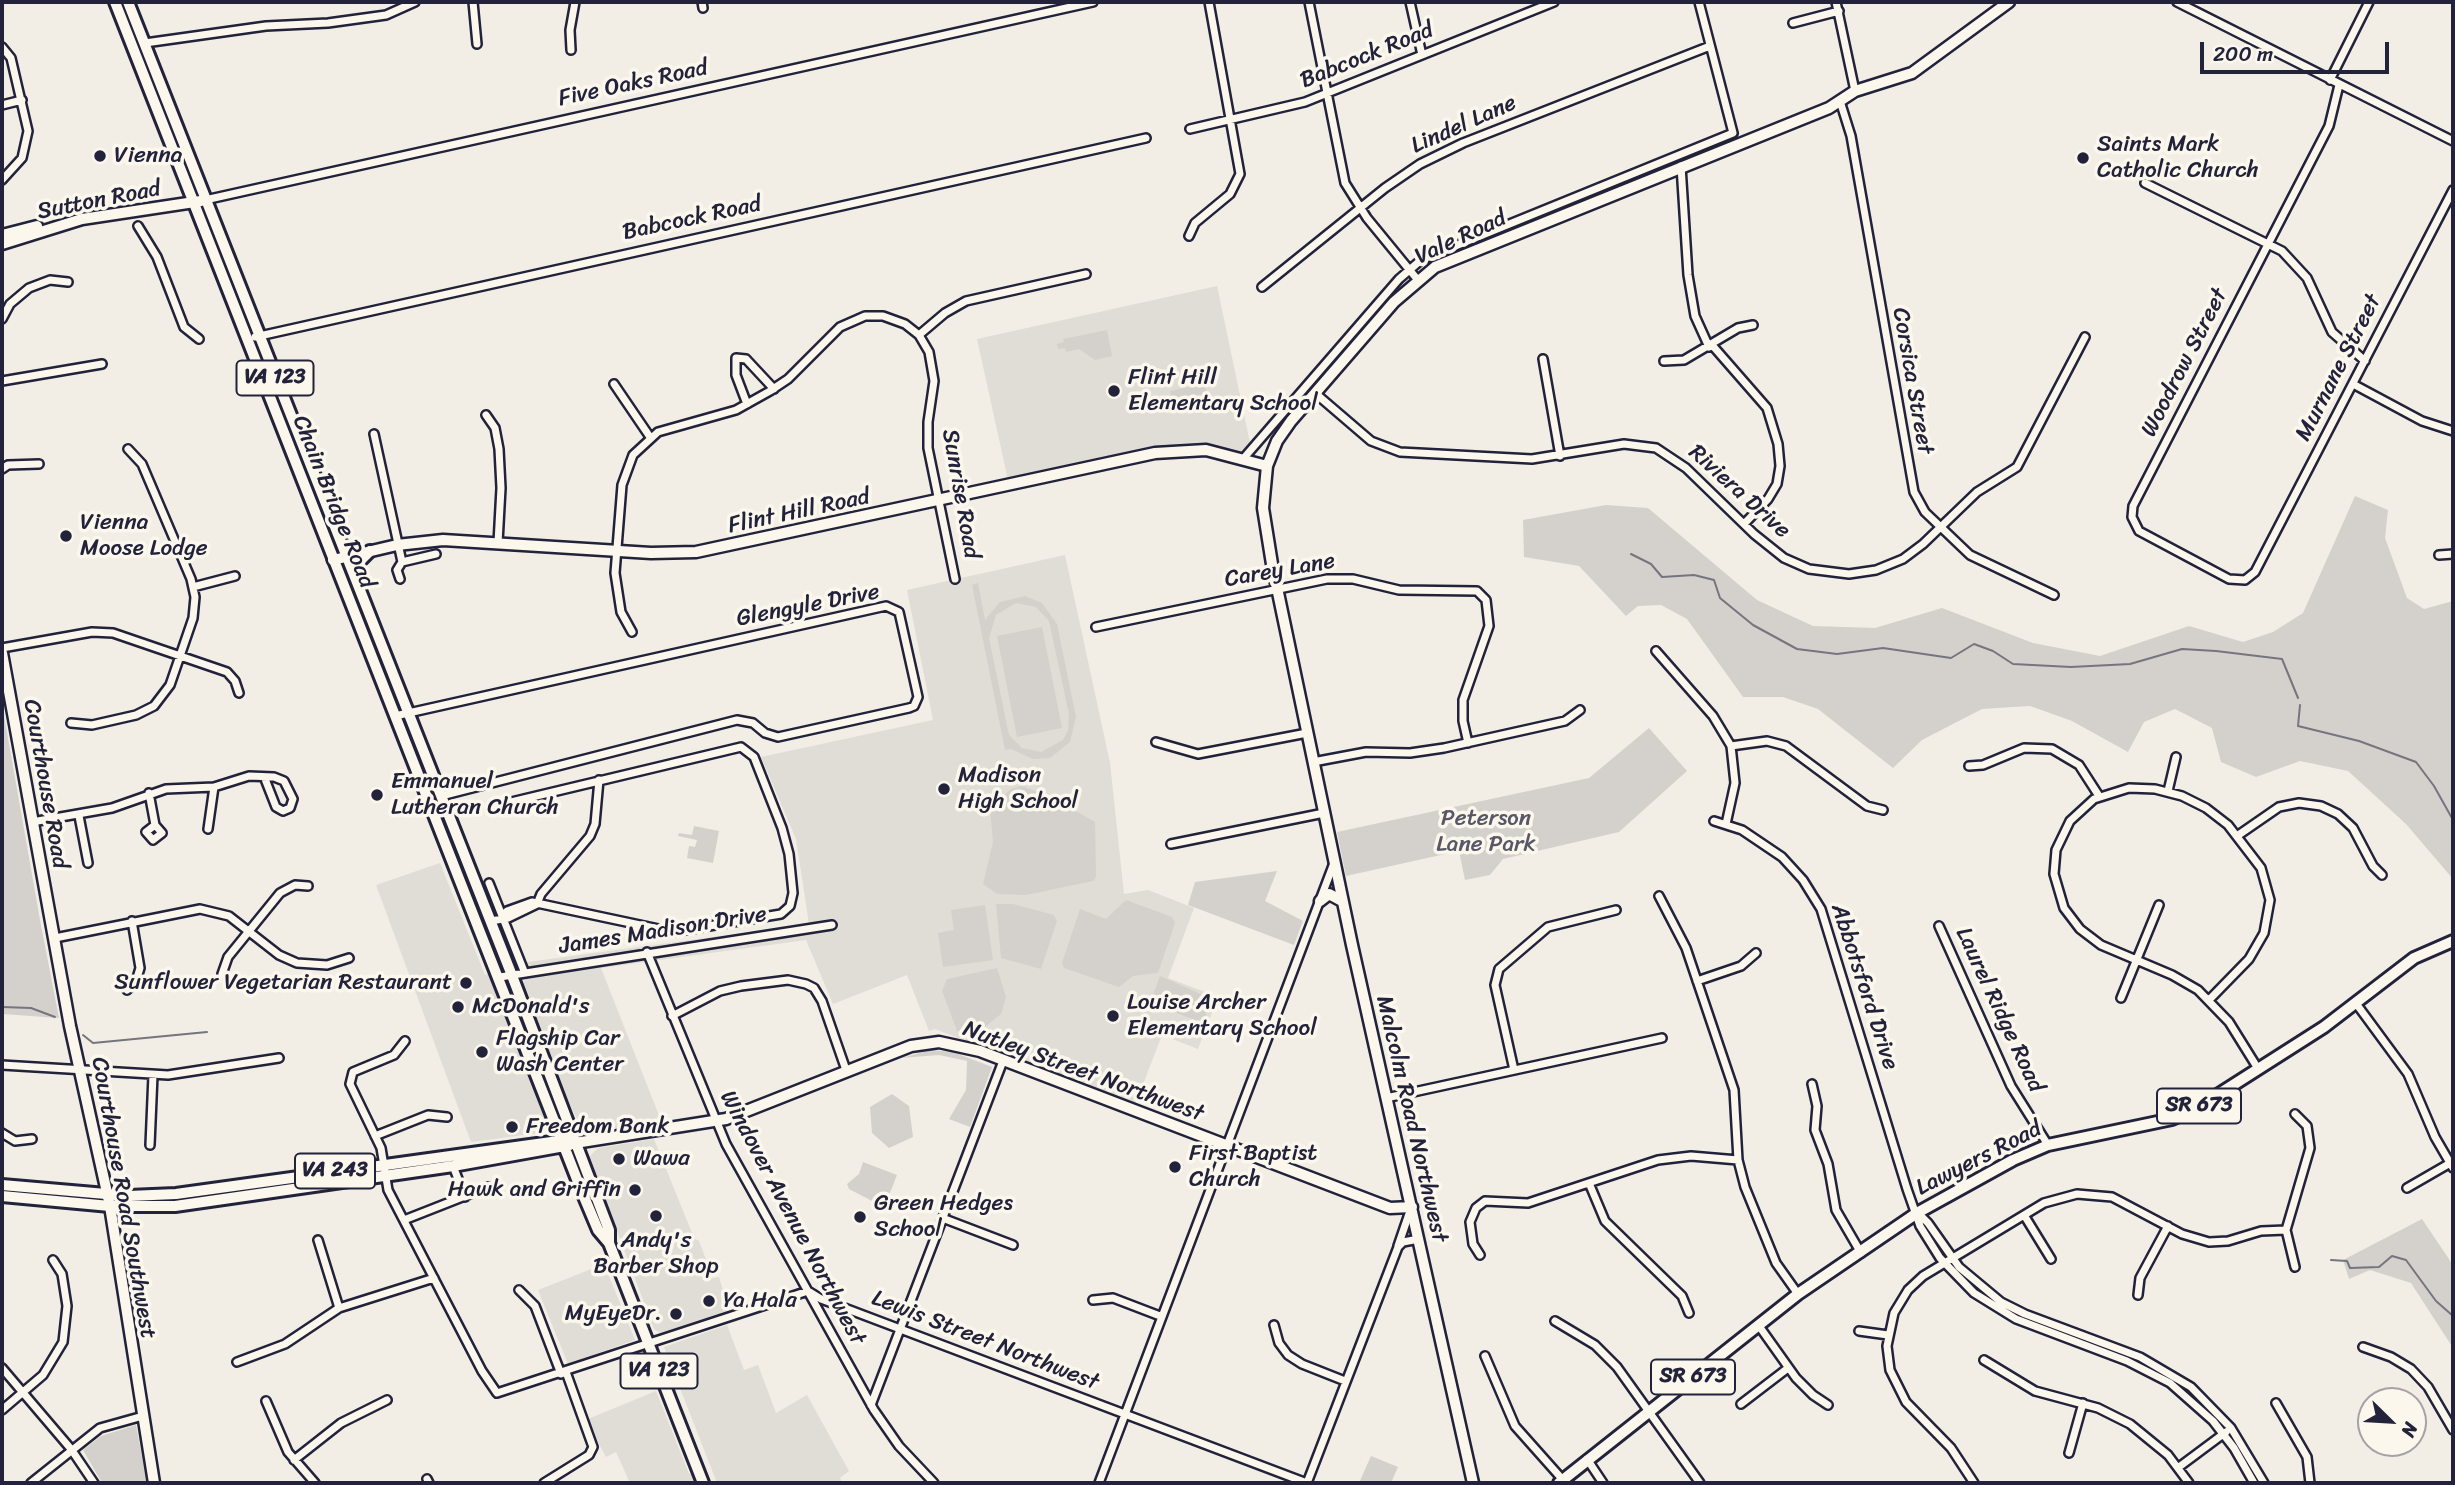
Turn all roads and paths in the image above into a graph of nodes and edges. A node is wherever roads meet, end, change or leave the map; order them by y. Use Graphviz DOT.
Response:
graph roads {
  1 [pos="116,2"];
  2 [pos="128,2"];
  3 [pos="415,2"];
  4 [pos="473,2"];
  5 [pos="575,2"];
  6 [pos="1093,2"];
  7 [pos="1209,2"];
  8 [pos="1309,2"];
  9 [pos="1410,2"];
  10 [pos="1554,2"];
  11 [pos="1699,2"];
  12 [pos="1836,2"];
  13 [pos="2010,2"];
  14 [pos="2177,2"];
  15 [pos="2369,2"];
  16 [pos="1839,11"];
  17 [pos="1793,23"];
  18 [pos="145,43"];
  19 [pos="477,44"];
  20 [pos="1710,46"];
  21 [pos="2,47"];
  22 [pos="570,50"];
  23 [pos="1422,55"];
  24 [pos="2330,80"];
  25 [pos="2339,85"];
  26 [pos="1855,91"];
  27 [pos="1327,94"];
  28 [pos="22,100"];
  29 [pos="1840,101"];
  30 [pos="2,105"];
  31 [pos="1232,120"];
  32 [pos="1190,129"];
  33 [pos="1732,133"];
  34 [pos="1146,138"];
  35 [pos="2453,141"];
  36 [pos="1736,143"];
  37 [pos="1681,166"];
  38 [pos="2,180"];
  39 [pos="2145,183"];
  40 [pos="2453,190"];
  41 [pos="205,200"];
  42 [pos="193,203"];
  43 [pos="1360,207"];
  44 [pos="58,224"];
  45 [pos="138,226"];
  46 [pos="2,235"];
  47 [pos="1189,236"];
  48 [pos="2,244"];
  49 [pos="2269,244"];
  50 [pos="1409,269"];
  51 [pos="1086,274"];
  52 [pos="1418,279"];
  53 [pos="68,282"];
  54 [pos="1262,286"];
  55 [pos="2,319"];
  56 [pos="1753,325"];
  57 [pos="919,335"];
  58 [pos="258,336"];
  59 [pos="2085,337"];
  60 [pos="199,339"];
  61 [pos="247,339"];
  62 [pos="1710,346"];
  63 [pos="1544,359"];
  64 [pos="1664,361"];
  65 [pos="2365,361"];
  66 [pos="102,364"];
  67 [pos="2,382"];
  68 [pos="614,384"];
  69 [pos="2353,384"];
  70 [pos="774,389"];
  71 [pos="1315,393"];
  72 [pos="747,404"];
  73 [pos="486,415"];
  74 [pos="2453,431"];
  75 [pos="374,434"];
  76 [pos="650,437"];
  77 [pos="128,449"];
  78 [pos="1560,456"];
  79 [pos="1243,459"];
  80 [pos="39,464"];
  81 [pos="1267,466"];
  82 [pos="2,469"];
  83 [pos="939,500"];
  84 [pos="1744,524"];
  85 [pos="1940,527"];
  86 [pos="498,544"];
  87 [pos="397,545"];
  88 [pos="370,551"];
  89 [pos="617,551"];
  90 [pos="436,554"];
  91 [pos="2453,554"];
  92 [pos="2439,555"];
  93 [pos="345,556"];
  94 [pos="333,560"];
  95 [pos="402,562"];
  96 [pos="2261,564"];
  97 [pos="235,576"];
  98 [pos="400,579"];
  99 [pos="955,579"];
  100 [pos="355,582"];
  101 [pos="193,587"];
  102 [pos="1277,589"];
  103 [pos="2054,596"];
  104 [pos="1096,627"];
  105 [pos="632,632"];
  106 [pos="2,650"];
  107 [pos="1656,651"];
  108 [pos="181,655"];
  109 [pos="239,693"];
  110 [pos="1580,710"];
  111 [pos="407,713"];
  112 [pos="395,716"];
  113 [pos="71,723"];
  114 [pos="1307,733"];
  115 [pos="1156,741"];
  116 [pos="1468,743"];
  117 [pos="1731,746"];
  118 [pos="2176,757"];
  119 [pos="1313,762"];
  120 [pos="1969,766"];
  121 [pos="265,779"];
  122 [pos="599,780"];
  123 [pos="214,787"];
  124 [pos="2168,791"];
  125 [pos="149,793"];
  126 [pos="441,796"];
  127 [pos="2099,796"];
  128 [pos="507,803"];
  129 [pos="1883,810"];
  130 [pos="1324,813"];
  131 [pos="79,816"];
  132 [pos="1714,821"];
  133 [pos="33,822"];
  134 [pos="1726,824"];
  135 [pos="155,825"];
  136 [pos="208,829"];
  137 [pos="2237,836"];
  138 [pos="1171,844"];
  139 [pos="88,863"];
  140 [pos="1334,863"];
  141 [pos="2382,875"];
  142 [pos="489,883"];
  143 [pos="308,886"];
  144 [pos="1659,896"];
  145 [pos="1320,901"];
  146 [pos="1342,901"];
  147 [pos="537,904"];
  148 [pos="2160,905"];
  149 [pos="1616,910"];
  150 [pos="502,917"];
  151 [pos="51,921"];
  152 [pos="132,921"];
  153 [pos="491,921"];
  154 [pos="832,925"];
  155 [pos="1939,926"];
  156 [pos="249,930"];
  157 [pos="55,938"];
  158 [pos="2453,941"];
  159 [pos="647,952"];
  160 [pos="1756,953"];
  161 [pos="349,958"];
  162 [pos="2135,960"];
  163 [pos="524,971"];
  164 [pos="222,974"];
  165 [pos="505,975"];
  166 [pos="1697,981"];
  167 [pos="127,990"];
  168 [pos="2121,998"];
  169 [pos="2209,1000"];
  170 [pos="2355,1002"];
  171 [pos="671,1016"];
  172 [pos="1662,1038"];
  173 [pos="405,1041"];
  174 [pos="279,1058"];
  175 [pos="1003,1061"];
  176 [pos="2,1065"];
  177 [pos="2257,1067"];
  178 [pos="846,1070"];
  179 [pos="1514,1070"];
  180 [pos="81,1072"];
  181 [pos="153,1075"];
  182 [pos="1812,1084"];
  183 [pos="1386,1098"];
  184 [pos="2295,1114"];
  185 [pos="447,1117"];
  186 [pos="715,1121"];
  187 [pos="2,1133"];
  188 [pos="375,1136"];
  189 [pos="32,1139"];
  190 [pos="567,1143"];
  191 [pos="150,1145"];
  192 [pos="2048,1145"];
  193 [pos="1226,1146"];
  194 [pos="1738,1160"];
  195 [pos="2452,1164"];
  196 [pos="453,1166"];
  197 [pos="384,1170"];
  198 [pos="1589,1183"];
  199 [pos="2,1185"];
  200 [pos="488,1187"];
  201 [pos="2407,1188"];
  202 [pos="108,1195"];
  203 [pos="2,1196"];
  204 [pos="465,1197"];
  205 [pos="110,1206"];
  206 [pos="1412,1207"];
  207 [pos="1917,1213"];
  208 [pos="2024,1215"];
  209 [pos="944,1219"];
  210 [pos="404,1220"];
  211 [pos="2168,1226"];
  212 [pos="2286,1230"];
  213 [pos="1419,1238"];
  214 [pos="318,1240"];
  215 [pos="1013,1245"];
  216 [pos="1398,1247"];
  217 [pos="1861,1253"];
  218 [pos="1480,1255"];
  219 [pos="2051,1259"];
  220 [pos="53,1260"];
  221 [pos="1948,1261"];
  222 [pos="2295,1267"];
  223 [pos="434,1278"];
  224 [pos="519,1290"];
  225 [pos="808,1291"];
  226 [pos="1798,1294"];
  227 [pos="2138,1295"];
  228 [pos="1093,1300"];
  229 [pos="339,1308"];
  230 [pos="1689,1313"];
  231 [pos="1160,1316"];
  232 [pos="1555,1321"];
  233 [pos="1274,1325"];
  234 [pos="1759,1326"];
  235 [pos="901,1329"];
  236 [pos="1859,1331"];
  237 [pos="1888,1335"];
  238 [pos="648,1344"];
  239 [pos="2362,1347"];
  240 [pos="1485,1356"];
  241 [pos="1984,1360"];
  242 [pos="237,1362"];
  243 [pos="2,1368"];
  244 [pos="1788,1368"];
  245 [pos="563,1373"];
  246 [pos="1345,1381"];
  247 [pos="24,1394"];
  248 [pos="387,1400"];
  249 [pos="266,1401"];
  250 [pos="2276,1403"];
  251 [pos="1741,1404"];
  252 [pos="2083,1404"];
  253 [pos="871,1405"];
  254 [pos="1828,1405"];
  255 [pos="2,1410"];
  256 [pos="1650,1411"];
  257 [pos="1124,1415"];
  258 [pos="143,1416"];
  259 [pos="2231,1428"];
  260 [pos="2453,1430"];
  261 [pos="2224,1434"];
  262 [pos="71,1449"];
  263 [pos="2069,1453"];
  264 [pos="1587,1458"];
  265 [pos="294,1460"];
  266 [pos="2179,1467"];
  267 [pos="1561,1481"];
  268 [pos="31,1483"];
  269 [pos="94,1483"];
  270 [pos="154,1483"];
  271 [pos="315,1483"];
  272 [pos="544,1483"];
  273 [pos="703,1483"];
  274 [pos="934,1483"];
  275 [pos="1099,1483"];
  276 [pos="1307,1483"];
  277 [pos="1473,1483"];
  278 [pos="1603,1483"];
  279 [pos="1700,1483"];
  280 [pos="1974,1483"];
  281 [pos="2189,1483"];
  282 [pos="2254,1483"];
  283 [pos="2264,1483"];
  284 [pos="2310,1483"];
  1 -- 42 [label="main road, Chain Bridge Road / VA 123"];
  2 -- 18 [label="main road, Chain Bridge Road / VA 123"];
  3 -- 18 [label="street"];
  4 -- 19 [label="street"];
  5 -- 22 [label="street"];
  6 -- 41 [label="street, Five Oaks Road"];
  7 -- 31 [label="street"];
  8 -- 27 [label="street"];
  9 -- 23 [label="street"];
  10 -- 23 [label="street, Babcock Road"];
  11 -- 20 [label="street"];
  12 -- 16 [label="street"];
  13 -- 26 [label="street, Vale Road"];
  14 -- 24 [label="street"];
  15 -- 24 [label="street"];
  16 -- 17 [label="street"];
  16 -- 26 [label="street"];
  18 -- 41 [label="main road, Chain Bridge Road / VA 123"];
  20 -- 33 [label="street"];
  20 -- 43 [label="street, Lindel Lane"];
  21 -- 28 [label="street"];
  23 -- 27 [label="street, Babcock Road"];
  24 -- 25 [label="street"];
  25 -- 35 [label="street"];
  25 -- 49 [label="street, Woodrow Street"];
  26 -- 29 [label="street, Vale Road"];
  27 -- 31 [label="street, Babcock Road"];
  27 -- 43 [label="street"];
  28 -- 30 [label="street"];
  28 -- 38 [label="street"];
  29 -- 36 [label="street, Vale Road"];
  29 -- 85 [label="street, Corsica Street"];
  31 -- 32 [label="street, Babcock Road"];
  31 -- 47 [label="street"];
  33 -- 36 [label="street"];
  33 -- 50 [label="street"];
  34 -- 58 [label="street, Babcock Road"];
  36 -- 37 [label="street, Vale Road"];
  37 -- 52 [label="street, Vale Road"];
  37 -- 62 [label="street"];
  39 -- 49 [label="street"];
  40 -- 65 [label="street, Murnane Street"];
  41 -- 42 [label="street, Sutton Road"];
  41 -- 58 [label="main road, Chain Bridge Road / VA 123"];
  42 -- 44 [label="street, Sutton Road"];
  42 -- 61 [label="main road, Chain Bridge Road / VA 123"];
  43 -- 50 [label="street"];
  43 -- 54 [label="street, Lindel Lane"];
  44 -- 46 [label="street"];
  44 -- 48 [label="street, Sutton Road"];
  45 -- 60 [label="street"];
  49 -- 65 [label="street"];
  49 -- 96 [label="street, Woodrow Street"];
  50 -- 52 [label="street"];
  50 -- 79 [label="street"];
  51 -- 57 [label="street"];
  52 -- 71 [label="street, Vale Road"];
  53 -- 55 [label="street"];
  56 -- 62 [label="street"];
  57 -- 70 [label="street"];
  57 -- 83 [label="street, Sunrise Road"];
  58 -- 61 [label="street, Babcock Road"];
  58 -- 93 [label="main road, Chain Bridge Road / VA 123"];
  59 -- 85 [label="street, Riviera Drive"];
  61 -- 94 [label="main road, Chain Bridge Road / VA 123"];
  62 -- 64 [label="street"];
  62 -- 84 [label="street"];
  63 -- 78 [label="street"];
  65 -- 69 [label="street, Murnane Street"];
  66 -- 67 [label="street"];
  68 -- 76 [label="street"];
  69 -- 74 [label="street"];
  69 -- 96 [label="street, Murnane Street"];
  70 -- 72 [label="street"];
  70 -- 72 [label="street"];
  71 -- 78 [label="street, Riviera Drive"];
  71 -- 81 [label="street, Vale Road"];
  72 -- 76 [label="street"];
  73 -- 86 [label="street"];
  75 -- 87 [label="street"];
  76 -- 89 [label="street"];
  77 -- 101 [label="street"];
  78 -- 84 [label="street, Riviera Drive"];
  79 -- 81 [label="street, Flint Hill Road"];
  79 -- 83 [label="street, Flint Hill Road"];
  80 -- 82 [label="street"];
  81 -- 102 [label="street, Vale Road"];
  83 -- 89 [label="street, Flint Hill Road"];
  83 -- 99 [label="street, Sunrise Road"];
  84 -- 85 [label="street, Riviera Drive"];
  85 -- 103 [label="street, Corsica Street"];
  86 -- 87 [label="street, Flint Hill Road"];
  86 -- 89 [label="street, Flint Hill Road"];
  87 -- 88 [label="street, Flint Hill Road"];
  87 -- 95 [label="street"];
  88 -- 93 [label="street, Flint Hill Road"];
  88 -- 100 [label="main road"];
  89 -- 105 [label="street"];
  90 -- 95 [label="street"];
  91 -- 92 [label="street"];
  93 -- 94 [label="street, Flint Hill Road"];
  93 -- 100 [label="main road, Chain Bridge Road / VA 123"];
  94 -- 112 [label="main road, Chain Bridge Road / VA 123"];
  95 -- 98 [label="street"];
  97 -- 101 [label="street"];
  100 -- 111 [label="main road, Chain Bridge Road / VA 123"];
  101 -- 108 [label="street"];
  102 -- 104 [label="street, Carey Lane"];
  102 -- 114 [label="street, Vale Road"];
  102 -- 116 [label="street, Carey Lane"];
  106 -- 108 [label="street"];
  106 -- 133 [label="street, Courthouse Road"];
  107 -- 117 [label="street"];
  108 -- 109 [label="street"];
  108 -- 113 [label="street"];
  110 -- 116 [label="street"];
  111 -- 112 [label="street, Glengyle Drive"];
  111 -- 126 [label="main road, Chain Bridge Road / VA 123"];
  111 -- 126 [label="street, Glengyle Drive"];
  112 -- 165 [label="main road, Chain Bridge Road / VA 123"];
  114 -- 115 [label="street"];
  114 -- 119 [label="street, Vale Road"];
  116 -- 119 [label="street"];
  117 -- 129 [label="street"];
  117 -- 134 [label="street"];
  118 -- 124 [label="street"];
  119 -- 130 [label="street, Malcolm Road Northwest"];
  120 -- 127 [label="street"];
  121 -- 121 [label="street"];
  121 -- 123 [label="street"];
  122 -- 128 [label="street"];
  122 -- 147 [label="street"];
  122 -- 147 [label="street"];
  123 -- 125 [label="street"];
  123 -- 136 [label="street"];
  124 -- 127 [label="street"];
  124 -- 137 [label="street"];
  125 -- 131 [label="street"];
  125 -- 135 [label="street"];
  126 -- 153 [label="main road, Chain Bridge Road / VA 123"];
  127 -- 162 [label="street"];
  130 -- 138 [label="street"];
  130 -- 140 [label="street, Malcolm Road Northwest"];
  131 -- 133 [label="street"];
  131 -- 139 [label="street"];
  132 -- 134 [label="street, Abbotsford Drive"];
  133 -- 151 [label="street, Courthouse Road"];
  134 -- 207 [label="street, Abbotsford Drive"];
  137 -- 141 [label="street"];
  137 -- 169 [label="street"];
  140 -- 145 [label="street"];
  140 -- 146 [label="street, Malcolm Road Northwest"];
  142 -- 150 [label="street"];
  143 -- 156 [label="street"];
  144 -- 166 [label="street"];
  145 -- 146 [label="street"];
  145 -- 193 [label="street"];
  146 -- 183 [label="street, Malcolm Road Northwest"];
  147 -- 150 [label="street"];
  148 -- 162 [label="street"];
  149 -- 179 [label="street"];
  150 -- 153 [label="street"];
  150 -- 163 [label="street"];
  151 -- 157 [label="street, Courthouse Road Southwest"];
  152 -- 156 [label="street"];
  152 -- 157 [label="street"];
  152 -- 167 [label="street"];
  153 -- 165 [label="main road, Chain Bridge Road / VA 123"];
  154 -- 159 [label="street, James Madison Drive"];
  155 -- 192 [label="street, Laurel Ridge Road"];
  156 -- 161 [label="street"];
  156 -- 164 [label="street"];
  157 -- 180 [label="street, Courthouse Road Southwest"];
  158 -- 170 [label="main road, Lawyers Road / SR 673"];
  159 -- 163 [label="street, James Madison Drive"];
  159 -- 171 [label="street, Windover Avenue Northwest"];
  160 -- 166 [label="street"];
  162 -- 168 [label="street"];
  162 -- 169 [label="street"];
  163 -- 165 [label="street, James Madison Drive"];
  165 -- 190 [label="main road, VA 123"];
  166 -- 194 [label="street"];
  169 -- 177 [label="street"];
  170 -- 177 [label="main road, Lawyers Road / SR 673"];
  170 -- 195 [label="street"];
  171 -- 178 [label="street"];
  171 -- 186 [label="street, Windover Avenue Northwest"];
  172 -- 179 [label="street"];
  173 -- 188 [label="street"];
  174 -- 181 [label="street"];
  175 -- 178 [label="street, Nutley Street Northwest"];
  175 -- 193 [label="street, Nutley Street Northwest"];
  175 -- 209 [label="street"];
  176 -- 180 [label="street"];
  177 -- 192 [label="main road, Lawyers Road / SR 673"];
  178 -- 186 [label="street, Nutley Street Northwest"];
  179 -- 183 [label="street"];
  180 -- 181 [label="street"];
  180 -- 202 [label="street, Courthouse Road Southwest"];
  181 -- 191 [label="street"];
  182 -- 217 [label="street"];
  183 -- 206 [label="street, Malcolm Road Northwest"];
  184 -- 212 [label="street"];
  185 -- 188 [label="street"];
  186 -- 190 [label="street, Nutley Street Northwest"];
  186 -- 225 [label="street, Windover Avenue Northwest"];
  187 -- 189 [label="street"];
  188 -- 197 [label="street"];
  190 -- 196 [label="main road, VA 243"];
  190 -- 197 [label="main road, VA 243"];
  190 -- 238 [label="main road, VA 123"];
  192 -- 207 [label="main road, Lawyers Road / SR 673"];
  193 -- 206 [label="street, Nutley Street Northwest"];
  193 -- 231 [label="street"];
  194 -- 198 [label="street"];
  194 -- 226 [label="street"];
  195 -- 201 [label="street"];
  196 -- 197 [label="main road, VA 243"];
  196 -- 204 [label="street"];
  197 -- 202 [label="main road, VA 243"];
  197 -- 205 [label="main road, VA 243"];
  197 -- 210 [label="street"];
  198 -- 218 [label="street"];
  198 -- 230 [label="street"];
  199 -- 202 [label="main road, VA 243"];
  200 -- 204 [label="street"];
  202 -- 205 [label="street, Courthouse Road Southwest"];
  203 -- 205 [label="main road, VA 243"];
  204 -- 210 [label="street"];
  205 -- 258 [label="street, Courthouse Road Southwest"];
  206 -- 213 [label="street, Malcolm Road Northwest"];
  206 -- 216 [label="street"];
  207 -- 217 [label="main road, Lawyers Road / SR 673"];
  207 -- 221 [label="street, Abbotsford Drive"];
  208 -- 211 [label="street"];
  208 -- 219 [label="street"];
  208 -- 221 [label="street"];
  209 -- 215 [label="street"];
  209 -- 235 [label="street"];
  210 -- 223 [label="street"];
  211 -- 212 [label="street"];
  211 -- 227 [label="street"];
  212 -- 222 [label="street"];
  213 -- 216 [label="street"];
  213 -- 277 [label="street, Malcolm Road Northwest"];
  214 -- 229 [label="street"];
  216 -- 246 [label="street"];
  217 -- 226 [label="main road, Lawyers Road / SR 673"];
  220 -- 247 [label="street"];
  221 -- 237 [label="street"];
  221 -- 259 [label="street, Abbotsford Drive"];
  221 -- 261 [label="street, Abbotsford Drive"];
  223 -- 229 [label="street"];
  223 -- 245 [label="street"];
  224 -- 245 [label="street"];
  225 -- 235 [label="street, Lewis Street Northwest"];
  225 -- 238 [label="street"];
  225 -- 253 [label="street, Windover Avenue Northwest"];
  226 -- 234 [label="main road, Lawyers Road / SR 673"];
  228 -- 231 [label="street"];
  229 -- 242 [label="street"];
  231 -- 257 [label="street"];
  232 -- 256 [label="street"];
  233 -- 246 [label="street"];
  234 -- 244 [label="street"];
  234 -- 256 [label="main road, Lawyers Road / SR 673"];
  235 -- 253 [label="street"];
  235 -- 257 [label="street, Lewis Street Northwest"];
  236 -- 237 [label="street"];
  237 -- 280 [label="street"];
  238 -- 245 [label="street"];
  238 -- 273 [label="main road, VA 123"];
  239 -- 260 [label="street"];
  240 -- 267 [label="street"];
  241 -- 252 [label="street"];
  243 -- 247 [label="street"];
  244 -- 251 [label="street"];
  244 -- 254 [label="street"];
  245 -- 272 [label="street"];
  246 -- 276 [label="street"];
  247 -- 255 [label="street"];
  247 -- 262 [label="street"];
  248 -- 265 [label="street"];
  249 -- 265 [label="street"];
  250 -- 284 [label="street"];
  252 -- 263 [label="street"];
  252 -- 266 [label="street"];
  253 -- 274 [label="street, Windover Avenue Northwest"];
  256 -- 264 [label="main road, Lawyers Road / SR 673"];
  256 -- 279 [label="street"];
  257 -- 275 [label="street"];
  257 -- 276 [label="street, Lewis Street Northwest"];
  258 -- 262 [label="street"];
  258 -- 270 [label="street, Courthouse Road Southwest"];
  259 -- 261 [label="street"];
  259 -- 283 [label="street, Abbotsford Drive"];
  261 -- 266 [label="street"];
  261 -- 282 [label="street, Abbotsford Drive"];
  262 -- 268 [label="street"];
  262 -- 269 [label="street"];
  264 -- 267 [label="main road, Lawyers Road / SR 673"];
  264 -- 278 [label="street"];
  265 -- 271 [label="street"];
  266 -- 281 [label="street"];
}
